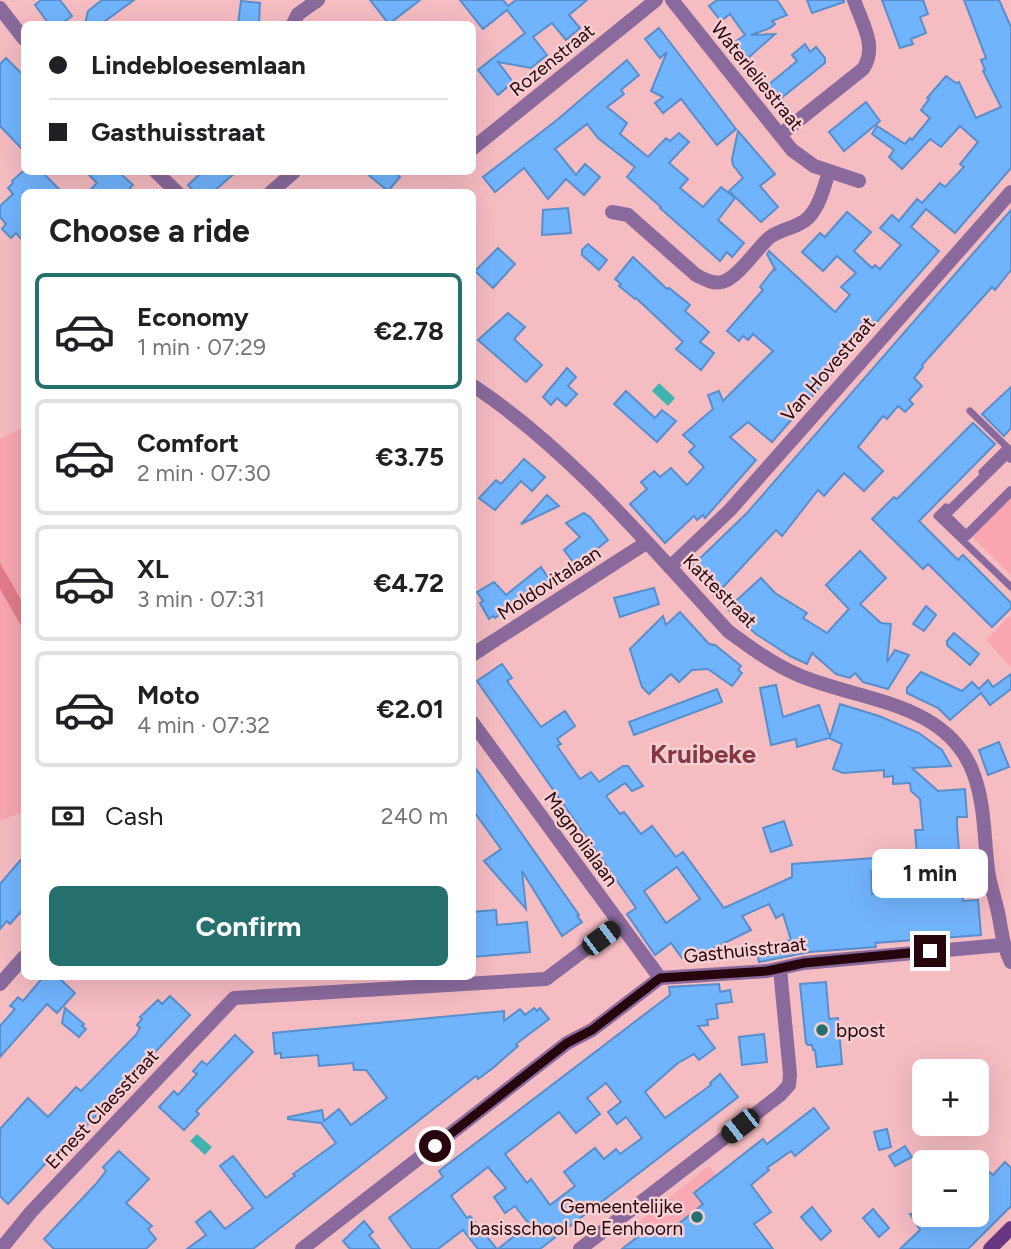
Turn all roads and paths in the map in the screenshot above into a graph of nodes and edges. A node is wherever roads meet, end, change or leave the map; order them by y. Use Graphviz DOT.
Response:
graph roads {
  1 [pos="318,0"];
  2 [pos="656,0"];
  3 [pos="671,0"];
  4 [pos="854,0"];
  5 [pos="0,8"];
  6 [pos="295,21"];
  7 [pos="21,34"];
  8 [pos="780,135"];
  9 [pos="476,146"];
  10 [pos="830,172"];
  11 [pos="159,175"];
  12 [pos="291,175"];
  13 [pos="859,181"];
  14 [pos="174,189"];
  15 [pos="274,189"];
  16 [pos="1011,192"];
  17 [pos="612,212"];
  18 [pos="476,388"];
  19 [pos="970,411"];
  20 [pos="1009,449"];
  21 [pos="1011,458"];
  22 [pos="1011,491"];
  23 [pos="646,543"];
  24 [pos="670,567"];
  25 [pos="1011,587"];
  26 [pos="476,652"];
  27 [pos="476,727"];
  28 [pos="619,924"];
  29 [pos="1005,935"];
  30 [pos="21,960"];
  31 [pos="1011,962"];
  32 [pos="780,969"];
  33 [pos="660,978"];
  34 [pos="0,984"];
  35 [pos="1011,1228"];
  36 [pos="1,1249"];
  37 [pos="302,1249"];
  38 [pos="580,1249"];
  39 [pos="990,1249"];
  1 -- 6 [label="street"];
  2 -- 9 [label="street, Rozenstraat"];
  3 -- 8 [label="street, Waterleliestraat"];
  4 -- 8 [label="street"];
  5 -- 7 [label="street"];
  8 -- 10 [label="street, Waterleliestraat"];
  10 -- 13 [label="street, Waterleliestraat"];
  10 -- 17 [label="street"];
  11 -- 14 [label="street"];
  12 -- 15 [label="street"];
  16 -- 24 [label="street, Van Hovestraat"];
  18 -- 23 [label="street, Kattestraat"];
  19 -- 20 [label="lane"];
  20 -- 25 [label="lane"];
  21 -- 22 [label="street"];
  23 -- 24 [label="street, Kattestraat"];
  23 -- 26 [label="street, Moldovitalaan"];
  24 -- 29 [label="street, Kattestraat"];
  27 -- 28 [label="street, Magnolialaan"];
  28 -- 33 [label="street, Magnolialaan"];
  28 -- 36 [label="street, Ernest Claesstraat"];
  29 -- 31 [label="street, Kattestraat"];
  29 -- 32 [label="street, Gasthuisstraat"];
  30 -- 34 [label="street"];
  32 -- 33 [label="street, Gasthuisstraat"];
  32 -- 38 [label="street"];
  33 -- 37 [label="street"];
  35 -- 39 [label="main road"];
}
